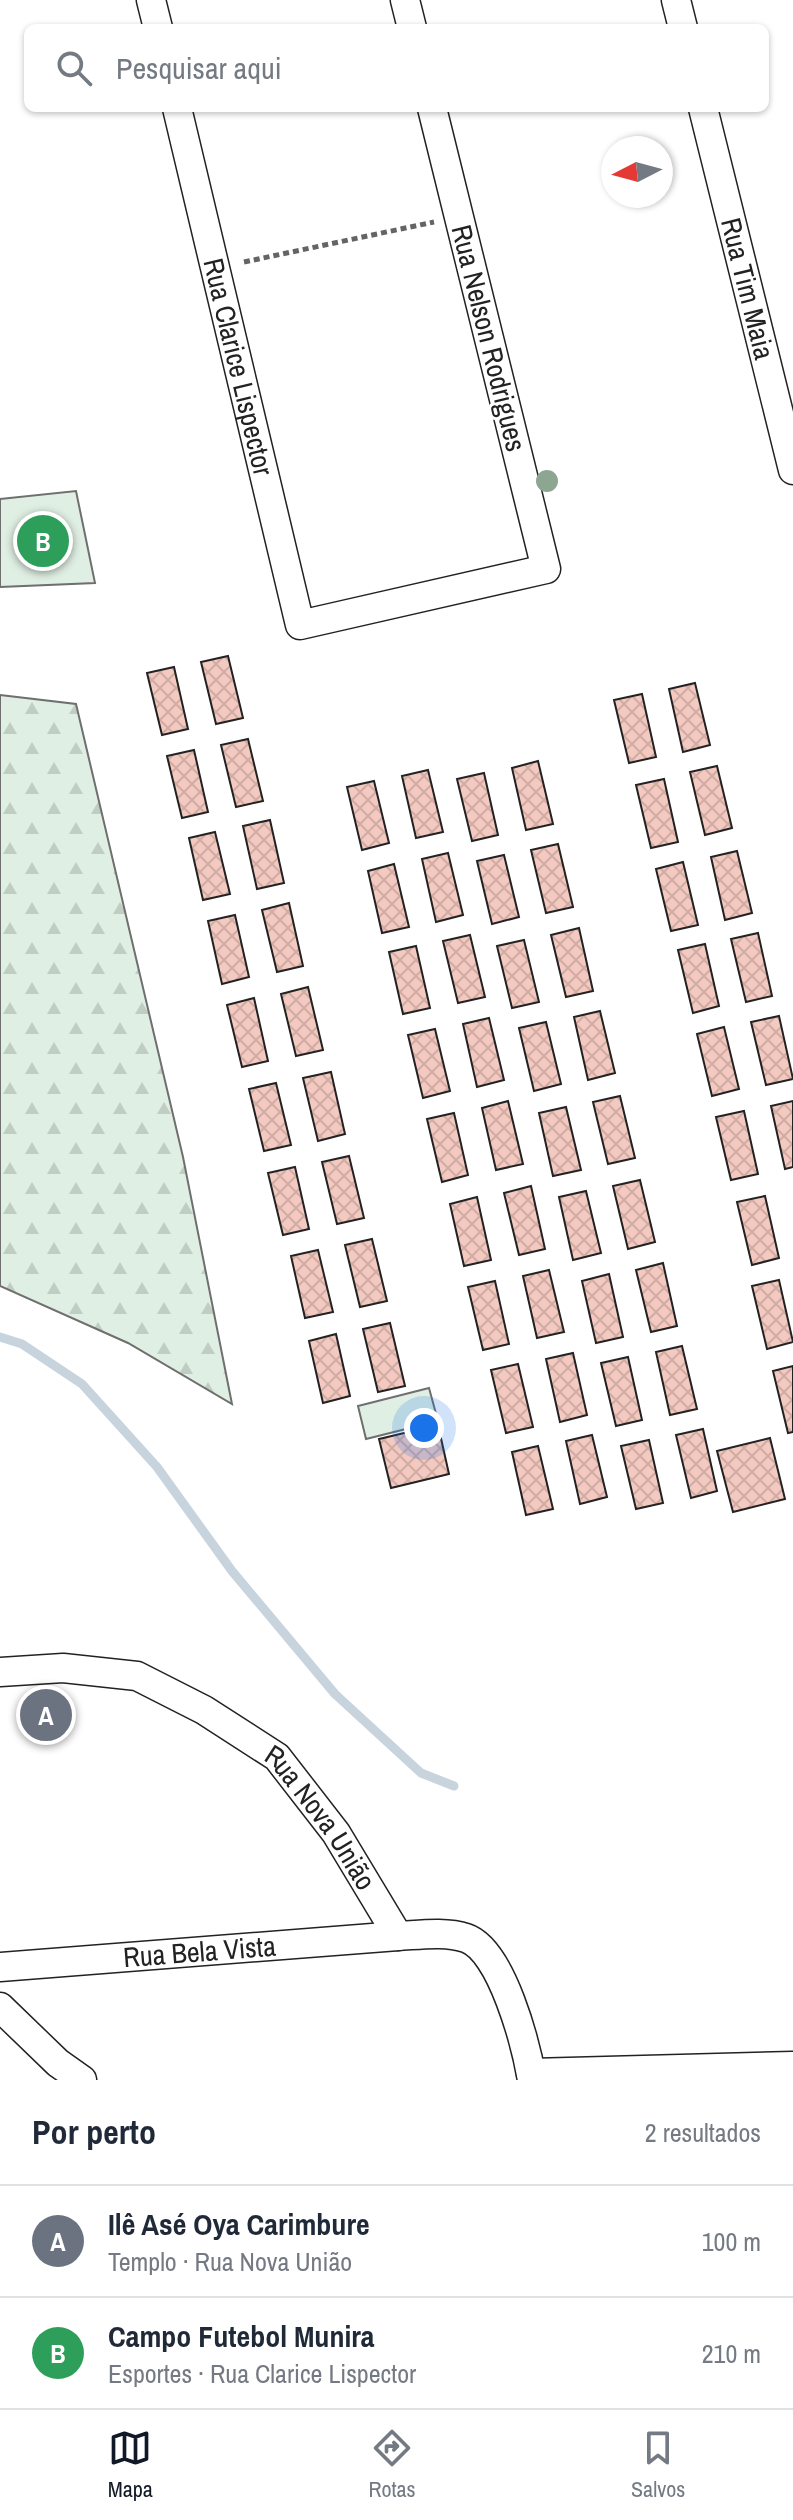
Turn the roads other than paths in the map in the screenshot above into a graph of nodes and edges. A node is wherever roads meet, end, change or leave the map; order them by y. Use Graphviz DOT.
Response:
graph roads {
  1 [pos="151,0"];
  2 [pos="405,0"];
  3 [pos="676,0"];
  4 [pos="157,24"];
  5 [pos="411,24"];
  6 [pos="682,24"];
  7 [pos="178,112"];
  8 [pos="433,112"];
  9 [pos="704,112"];
  10 [pos="793,470"];
  11 [pos="300,625"];
  12 [pos="0,1672"];
  13 [pos="398,1936"];
  14 [pos="0,1967"];
  15 [pos="0,2007"];
  16 [pos="793,2066"];
  17 [pos="532,2076"];
  18 [pos="82,2080"];
  1 -- 4 [label="street"];
  2 -- 5 [label="street"];
  3 -- 6 [label="street"];
  7 -- 11 [label="street, Rua Clarice Lispector"];
  8 -- 11 [label="street, Rua Nelson Rodrigues"];
  9 -- 10 [label="street, Rua Tim Maia"];
  12 -- 13 [label="street, Rua Nova União"];
  13 -- 14 [label="street, Rua Bela Vista"];
  13 -- 17 [label="street"];
  15 -- 18 [label="street"];
  16 -- 17 [label="street"];
}
